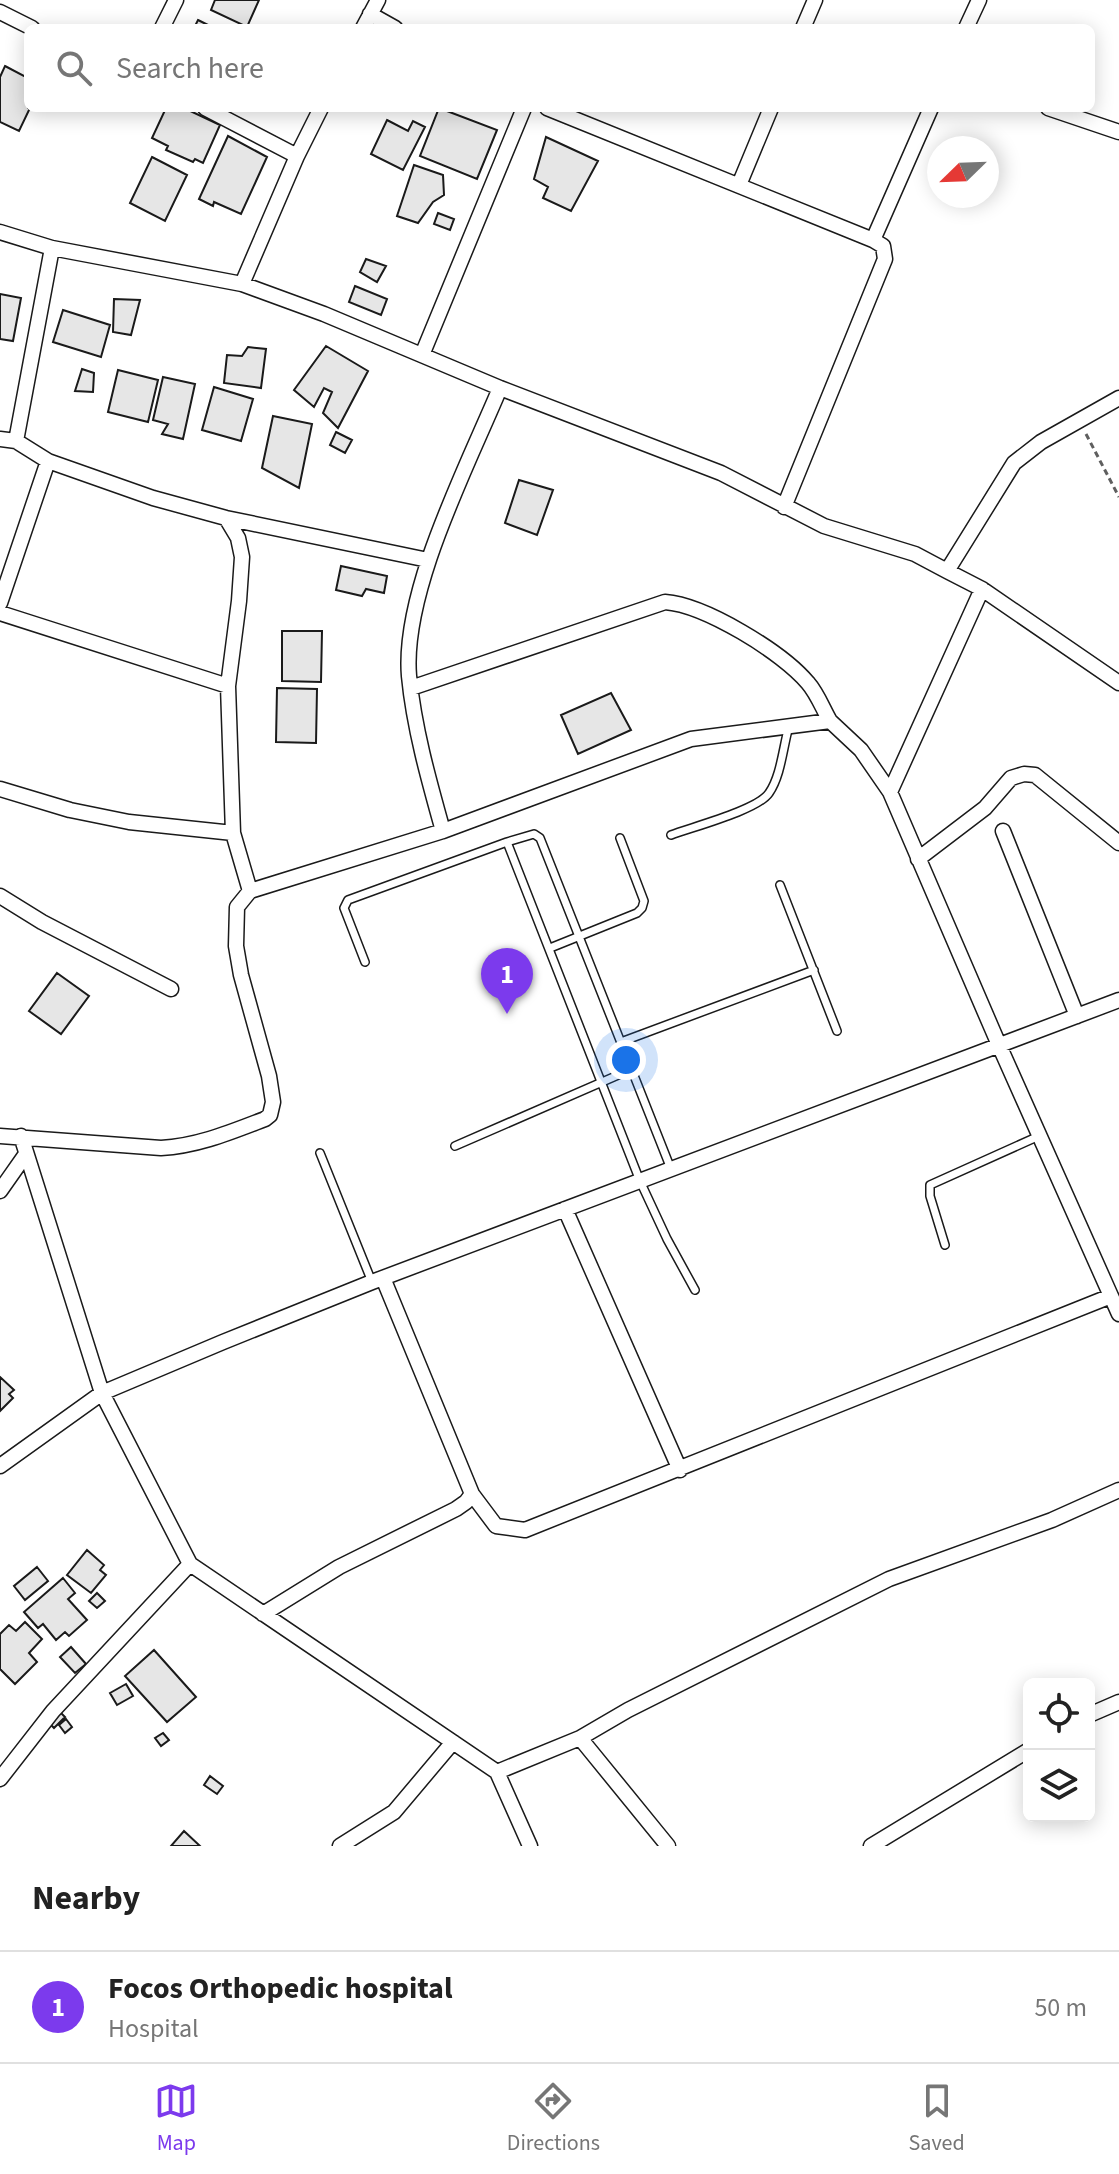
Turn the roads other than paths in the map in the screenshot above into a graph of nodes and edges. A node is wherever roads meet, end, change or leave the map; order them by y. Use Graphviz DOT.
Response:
graph roads {
  1 [pos="176,0"];
  2 [pos="378,0"];
  3 [pos="815,0"];
  4 [pos="979,0"];
  5 [pos="0,12"];
  6 [pos="370,14"];
  7 [pos="24,24"];
  8 [pos="164,24"];
  9 [pos="365,24"];
  10 [pos="388,24"];
  11 [pos="805,24"];
  12 [pos="968,24"];
  13 [pos="213,112"];
  14 [pos="319,112"];
  15 [pos="522,112"];
  16 [pos="557,112"];
  17 [pos="769,112"];
  18 [pos="929,112"];
  19 [pos="1062,112"];
  20 [pos="1118,128"];
  21 [pos="297,156"];
  22 [pos="739,185"];
  23 [pos="0,232"];
  24 [pos="873,240"];
  25 [pos="52,248"];
  26 [pos="242,284"];
  27 [pos="422,355"];
  28 [pos="500,388"];
  29 [pos="1119,398"];
  30 [pos="0,439"];
  31 [pos="16,441"];
  32 [pos="48,461"];
  33 [pos="784,507"];
  34 [pos="226,518"];
  35 [pos="428,560"];
  36 [pos="947,571"];
  37 [pos="982,589"];
  38 [pos="0,603"];
  39 [pos="0,613"];
  40 [pos="1119,683"];
  41 [pos="228,686"];
  42 [pos="411,688"];
  43 [pos="830,721"];
  44 [pos="789,726"];
  45 [pos="0,789"];
  46 [pos="890,792"];
  47 [pos="443,831"];
  48 [pos="1003,831"];
  49 [pos="233,833"];
  50 [pos="671,835"];
  51 [pos="620,838"];
  52 [pos="507,842"];
  53 [pos="1119,843"];
  54 [pos="918,859"];
  55 [pos="780,885"];
  56 [pos="250,891"];
  57 [pos="0,896"];
  58 [pos="580,936"];
  59 [pos="550,948"];
  60 [pos="365,962"];
  61 [pos="814,970"];
  62 [pos="171,989"];
  63 [pos="1119,1000"];
  64 [pos="1077,1016"];
  65 [pos="837,1031"];
  66 [pos="621,1042"];
  67 [pos="999,1045"];
  68 [pos="632,1069"];
  69 [pos="602,1082"];
  70 [pos="0,1136"];
  71 [pos="21,1136"];
  72 [pos="1039,1136"];
  73 [pos="455,1146"];
  74 [pos="320,1153"];
  75 [pos="26,1154"];
  76 [pos="671,1169"];
  77 [pos="640,1181"];
  78 [pos="0,1191"];
  79 [pos="565,1209"];
  80 [pos="945,1245"];
  81 [pos="377,1280"];
  82 [pos="695,1290"];
  83 [pos="1111,1296"];
  84 [pos="1119,1314"];
  85 [pos="102,1393"];
  86 [pos="1,1462"];
  87 [pos="680,1470"];
  88 [pos="1119,1490"];
  89 [pos="472,1494"];
  90 [pos="190,1564"];
  91 [pos="263,1614"];
  92 [pos="1119,1702"];
  93 [pos="1095,1712"];
  94 [pos="580,1738"];
  95 [pos="453,1742"];
  96 [pos="1023,1754"];
  97 [pos="497,1772"];
  98 [pos="0,1779"];
  99 [pos="340,1846"];
  100 [pos="530,1846"];
  101 [pos="668,1846"];
  102 [pos="871,1846"];
  1 -- 8 [label="street"];
  2 -- 6 [label="street"];
  3 -- 11 [label="street"];
  4 -- 12 [label="street"];
  5 -- 7 [label="street"];
  6 -- 9 [label="street"];
  6 -- 10 [label="street"];
  13 -- 21 [label="street"];
  14 -- 21 [label="street"];
  15 -- 27 [label="street"];
  16 -- 22 [label="street"];
  17 -- 22 [label="street"];
  18 -- 24 [label="street"];
  19 -- 20 [label="street"];
  21 -- 26 [label="street"];
  22 -- 24 [label="street"];
  23 -- 25 [label="street"];
  24 -- 33 [label="street"];
  25 -- 26 [label="street"];
  25 -- 31 [label="street"];
  26 -- 27 [label="street"];
  27 -- 28 [label="street"];
  28 -- 33 [label="street"];
  28 -- 35 [label="street"];
  29 -- 36 [label="street"];
  30 -- 31 [label="street"];
  31 -- 32 [label="street"];
  32 -- 34 [label="street"];
  32 -- 38 [label="street"];
  33 -- 36 [label="street"];
  34 -- 35 [label="street"];
  34 -- 41 [label="street"];
  35 -- 42 [label="street"];
  36 -- 37 [label="street"];
  37 -- 40 [label="street"];
  37 -- 46 [label="street"];
  39 -- 41 [label="street"];
  41 -- 49 [label="street"];
  42 -- 43 [label="street"];
  42 -- 47 [label="street"];
  43 -- 44 [label="street"];
  43 -- 46 [label="street"];
  44 -- 47 [label="street"];
  44 -- 50 [label="lane"];
  45 -- 49 [label="street"];
  46 -- 54 [label="street"];
  47 -- 56 [label="street"];
  48 -- 64 [label="street"];
  49 -- 56 [label="street"];
  51 -- 58 [label="lane"];
  52 -- 58 [label="lane"];
  52 -- 59 [label="lane"];
  52 -- 60 [label="lane"];
  53 -- 54 [label="street"];
  54 -- 67 [label="street"];
  55 -- 61 [label="lane"];
  56 -- 71 [label="street"];
  57 -- 62 [label="street"];
  58 -- 59 [label="lane"];
  58 -- 66 [label="lane"];
  59 -- 69 [label="lane"];
  61 -- 65 [label="lane"];
  61 -- 66 [label="lane"];
  63 -- 64 [label="street"];
  64 -- 67 [label="street"];
  66 -- 68 [label="lane"];
  67 -- 72 [label="street"];
  67 -- 76 [label="street"];
  68 -- 69 [label="lane"];
  68 -- 76 [label="lane"];
  69 -- 73 [label="lane"];
  69 -- 77 [label="lane"];
  70 -- 71 [label="street"];
  71 -- 75 [label="street"];
  72 -- 80 [label="lane"];
  72 -- 83 [label="street"];
  74 -- 81 [label="lane"];
  75 -- 78 [label="street"];
  75 -- 85 [label="street"];
  76 -- 77 [label="street"];
  77 -- 79 [label="street"];
  77 -- 82 [label="lane"];
  79 -- 81 [label="street"];
  79 -- 87 [label="street"];
  81 -- 85 [label="street"];
  81 -- 89 [label="street"];
  83 -- 84 [label="street"];
  83 -- 87 [label="street"];
  85 -- 86 [label="street"];
  85 -- 90 [label="street"];
  87 -- 89 [label="street"];
  88 -- 94 [label="street"];
  89 -- 91 [label="street"];
  90 -- 91 [label="street"];
  90 -- 98 [label="street"];
  91 -- 95 [label="street"];
  92 -- 93 [label="street"];
  94 -- 97 [label="street"];
  94 -- 101 [label="street"];
  95 -- 97 [label="street"];
  95 -- 99 [label="street"];
  96 -- 102 [label="street"];
  97 -- 100 [label="street"];
}
